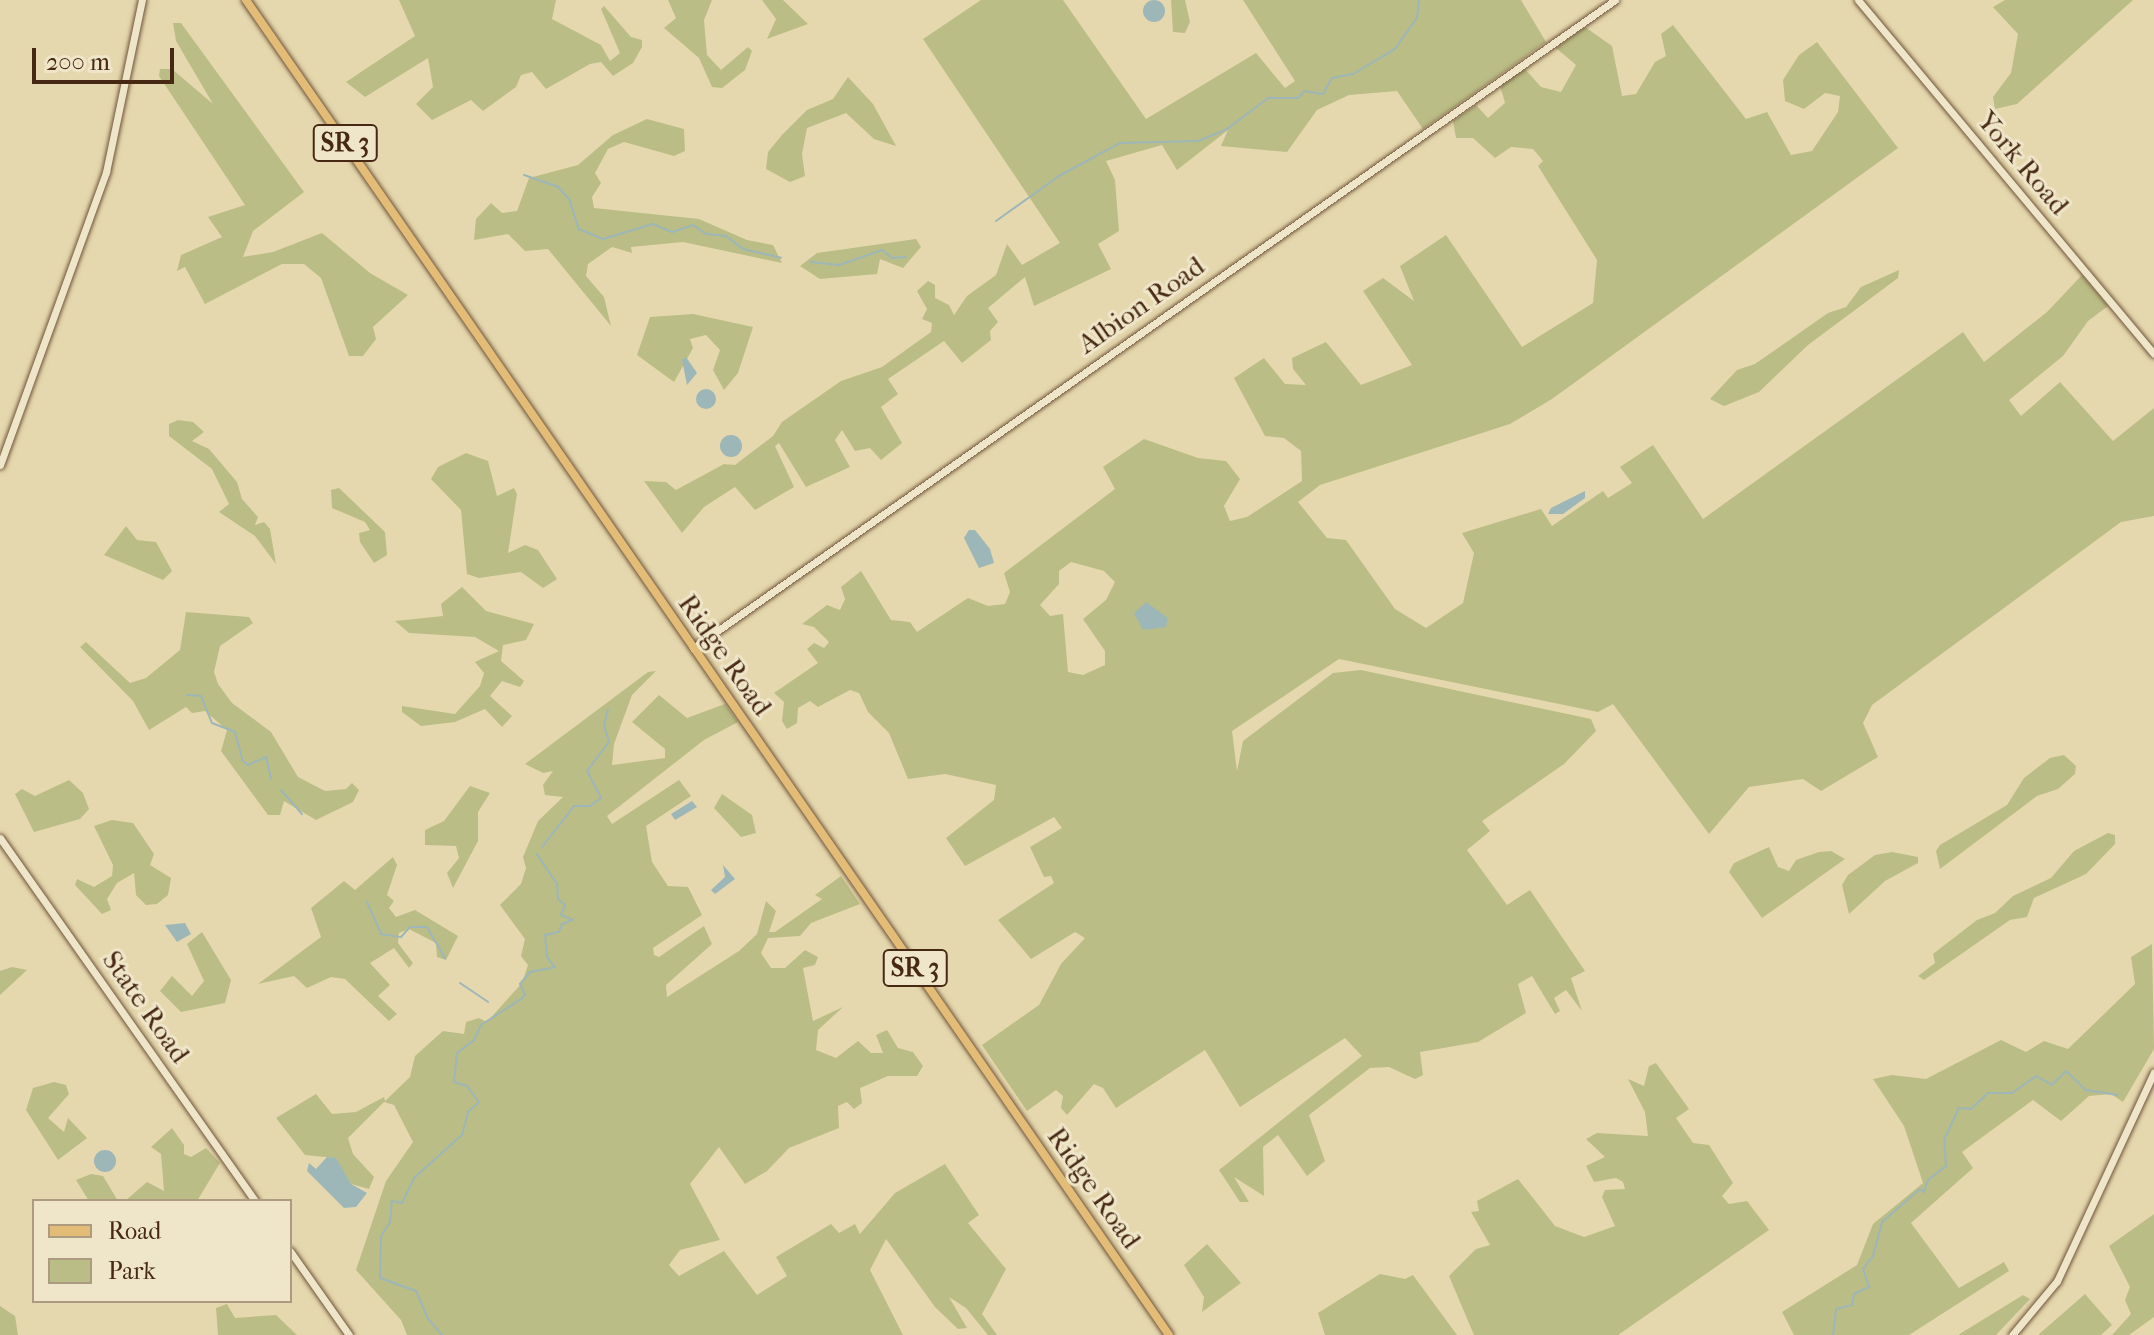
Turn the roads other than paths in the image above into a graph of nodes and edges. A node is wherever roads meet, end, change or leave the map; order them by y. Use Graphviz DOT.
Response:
graph roads {
  1 [pos="142,0"];
  2 [pos="246,0"];
  3 [pos="1615,0"];
  4 [pos="1858,0"];
  5 [pos="2154,354"];
  6 [pos="0,465"];
  7 [pos="693,648"];
  8 [pos="0,838"];
  9 [pos="2154,1072"];
  10 [pos="254,1199"];
  11 [pos="292,1254"];
  12 [pos="349,1335"];
  13 [pos="1169,1335"];
  14 [pos="2012,1335"];
  1 -- 6 [label="street"];
  2 -- 7 [label="main road, Ridge Road / SR 3"];
  3 -- 7 [label="street, Albion Road"];
  4 -- 5 [label="street, York Road"];
  7 -- 13 [label="main road, Ridge Road / SR 3"];
  8 -- 10 [label="street, State Road"];
  9 -- 14 [label="street"];
  11 -- 12 [label="street"];
}
